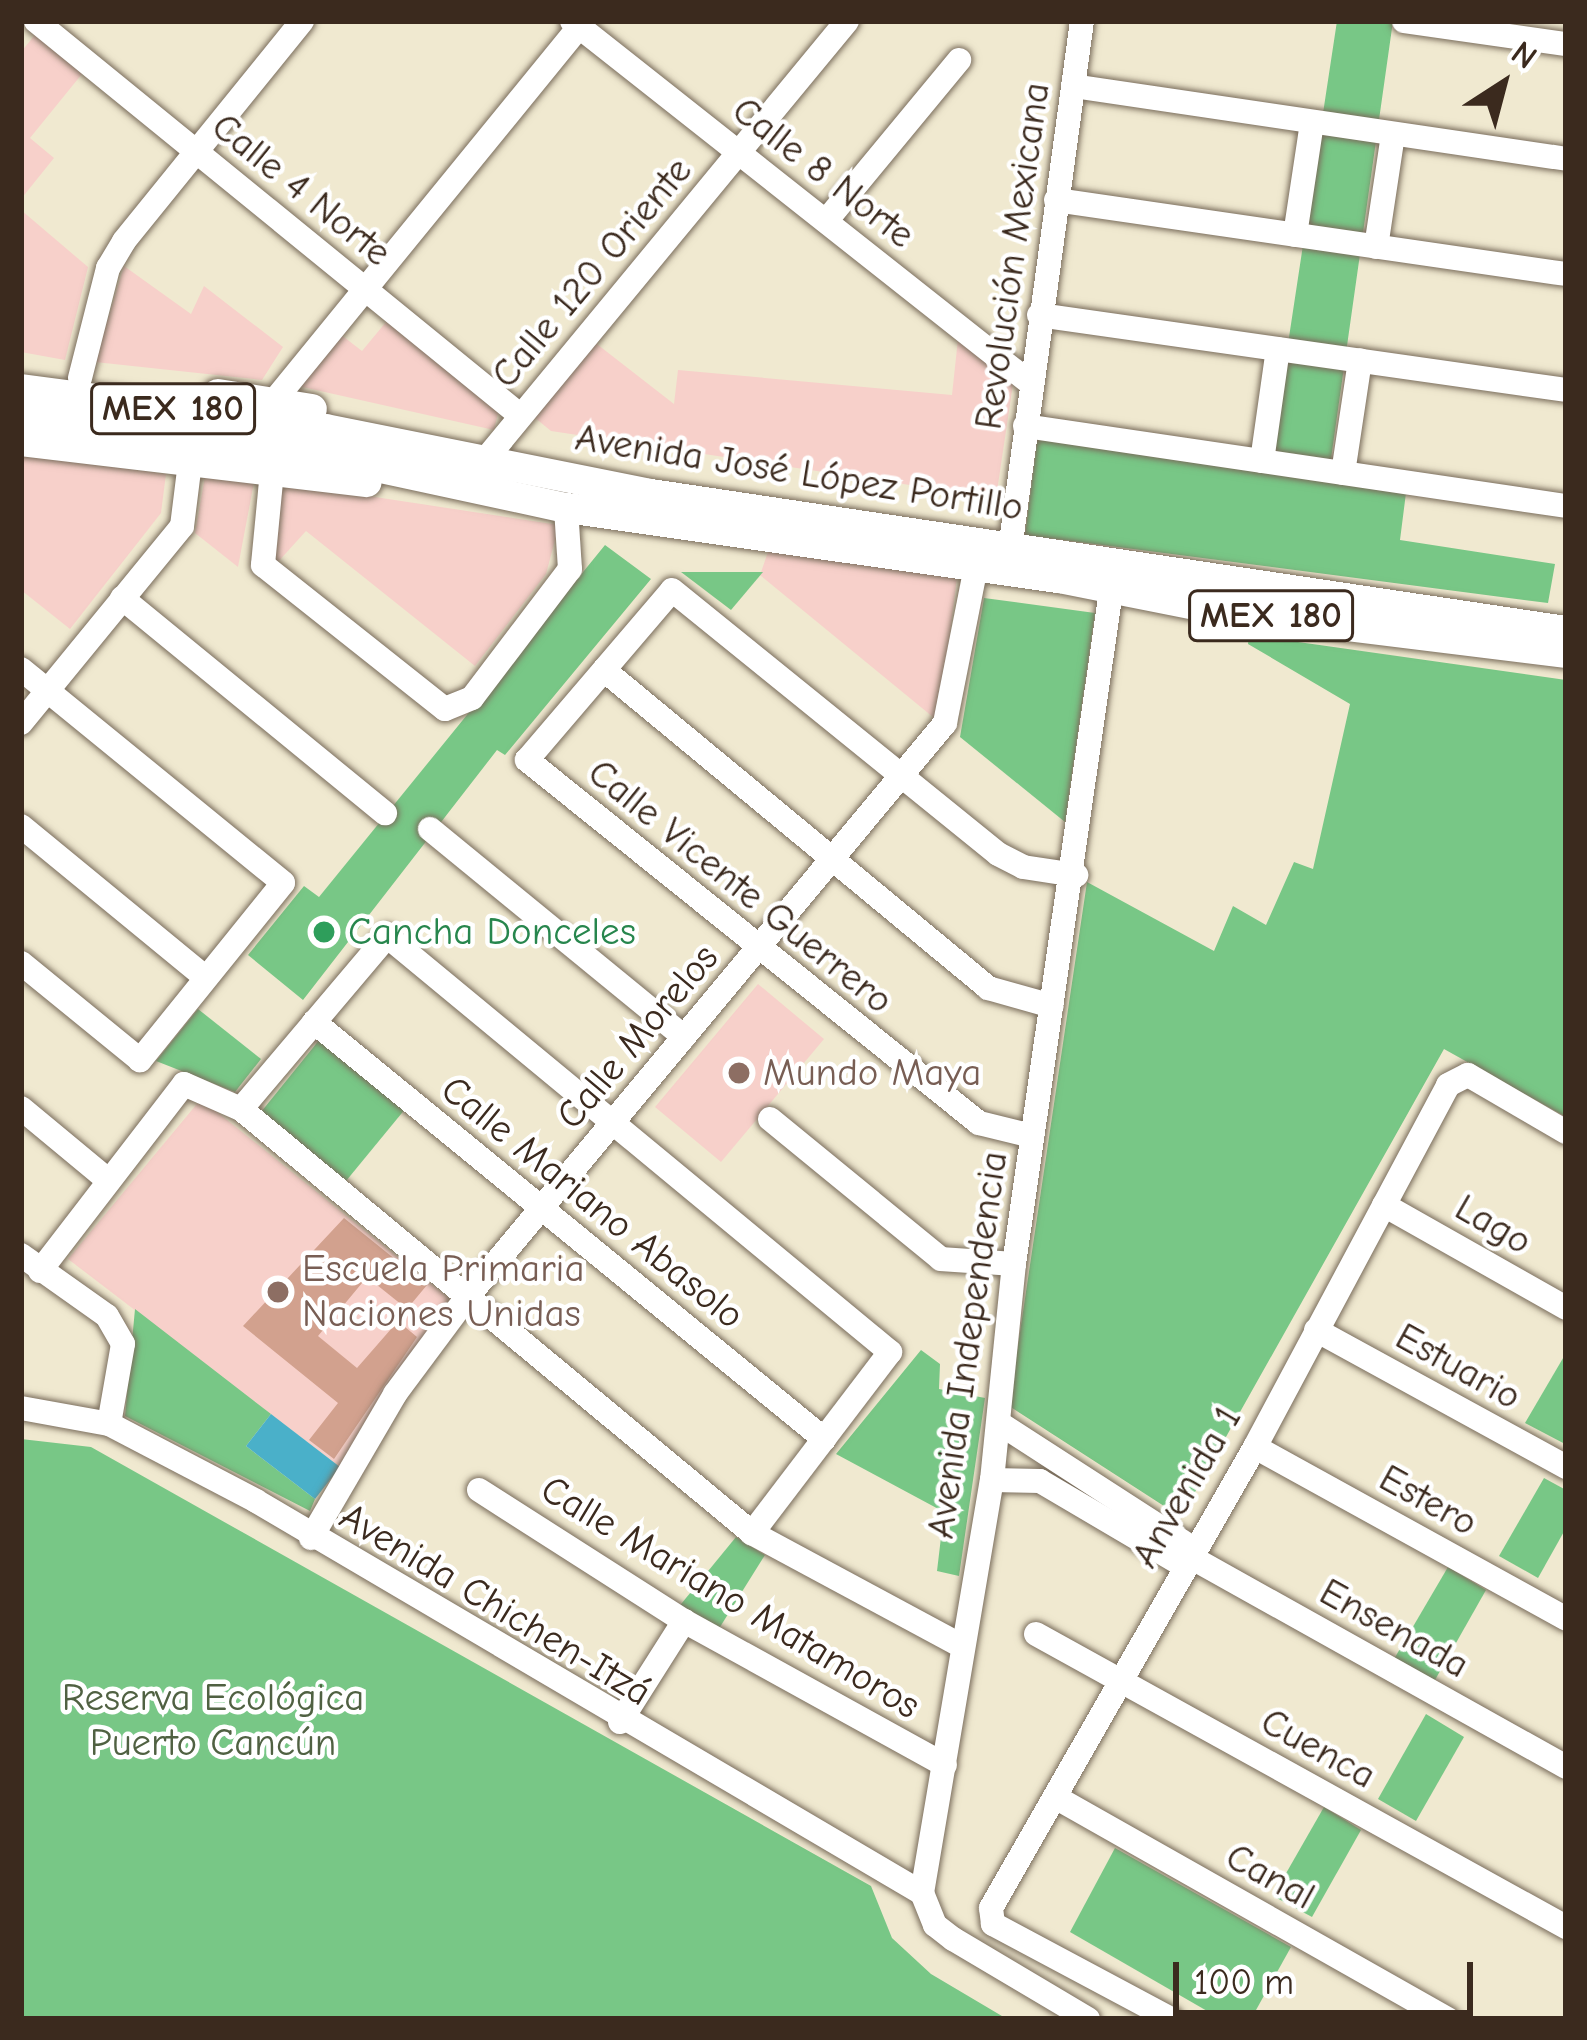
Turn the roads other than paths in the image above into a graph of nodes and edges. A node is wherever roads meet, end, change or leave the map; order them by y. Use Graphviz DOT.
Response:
graph roads {
  1 [pos="36,21"];
  2 [pos="302,21"];
  3 [pos="847,21"];
  4 [pos="1082,21"];
  5 [pos="1408,21"];
  6 [pos="579,23"];
  7 [pos="1566,44"];
  8 [pos="959,60"];
  9 [pos="1073,86"];
  10 [pos="1312,122"];
  11 [pos="1393,134"];
  12 [pos="195,150"];
  13 [pos="739,152"];
  14 [pos="1566,159"];
  15 [pos="1056,200"];
  16 [pos="826,221"];
  17 [pos="1295,235"];
  18 [pos="1376,247"];
  19 [pos="1566,274"];
  20 [pos="365,289"];
  21 [pos="1039,315"];
  22 [pos="1278,349"];
  23 [pos="1360,361"];
  24 [pos="21,371"];
  25 [pos="80,378"];
  26 [pos="1029,382"];
  27 [pos="21,389"];
  28 [pos="1566,390"];
  29 [pos="274,401"];
  30 [pos="21,414"];
  31 [pos="521,416"];
  32 [pos="1024,426"];
  33 [pos="21,441"];
  34 [pos="323,442"];
  35 [pos="485,460"];
  36 [pos="1262,461"];
  37 [pos="190,463"];
  38 [pos="272,471"];
  39 [pos="1343,473"];
  40 [pos="486,492"];
  41 [pos="1566,506"];
  42 [pos="566,508"];
  43 [pos="993,558"];
  44 [pos="1112,591"];
  45 [pos="122,598"];
  46 [pos="1565,638"];
  47 [pos="21,669"];
  48 [pos="604,670"];
  49 [pos="48,691"];
  50 [pos="21,723"];
  51 [pos="902,775"];
  52 [pos="385,813"];
  53 [pos="21,826"];
  54 [pos="430,830"];
  55 [pos="833,858"];
  56 [pos="1076,875"];
  57 [pos="757,950"];
  58 [pos="21,963"];
  59 [pos="206,978"];
  60 [pos="1052,1006"];
  61 [pos="314,1022"];
  62 [pos="684,1037"];
  63 [pos="21,1108"];
  64 [pos="241,1108"];
  65 [pos="770,1119"];
  66 [pos="613,1122"];
  67 [pos="1566,1132"];
  68 [pos="1032,1136"];
  69 [pos="109,1181"];
  70 [pos="1384,1205"];
  71 [pos="541,1209"];
  72 [pos="31,1263"];
  73 [pos="1014,1264"];
  74 [pos="464,1301"];
  75 [pos="1566,1308"];
  76 [pos="1316,1330"];
  77 [pos="21,1408"];
  78 [pos="999,1423"];
  79 [pos="109,1424"];
  80 [pos="824,1439"];
  81 [pos="1255,1447"];
  82 [pos="1566,1467"];
  83 [pos="992,1480"];
  84 [pos="479,1490"];
  85 [pos="752,1533"];
  86 [pos="311,1538"];
  87 [pos="1186,1555"];
  88 [pos="1566,1619"];
  89 [pos="684,1622"];
  90 [pos="1036,1634"];
  91 [pos="960,1645"];
  92 [pos="1121,1682"];
  93 [pos="620,1723"];
  94 [pos="945,1766"];
  95 [pos="1566,1767"];
  96 [pos="1057,1798"];
  97 [pos="922,1894"];
  98 [pos="1566,1927"];
  99 [pos="1088,2019"];
  100 [pos="1171,2019"];
  101 [pos="1448,2019"];
  1 -- 12 [label="street, Calle 4 Norte"];
  2 -- 12 [label="street"];
  3 -- 13 [label="street, Calle 120 Oriente"];
  4 -- 9 [label="street, Revolución Mexicana"];
  5 -- 7 [label="street"];
  6 -- 13 [label="street, Calle 8 Norte"];
  6 -- 20 [label="street"];
  8 -- 16 [label="street"];
  9 -- 10 [label="street"];
  9 -- 15 [label="street, Revolución Mexicana"];
  10 -- 11 [label="street"];
  10 -- 17 [label="street"];
  11 -- 14 [label="street"];
  11 -- 18 [label="street"];
  12 -- 20 [label="street, Calle 4 Norte"];
  12 -- 25 [label="street"];
  13 -- 16 [label="street, Calle 8 Norte"];
  13 -- 31 [label="street, Calle 120 Oriente"];
  15 -- 17 [label="street"];
  15 -- 21 [label="street, Revolución Mexicana"];
  16 -- 26 [label="street, Calle 8 Norte"];
  17 -- 18 [label="street"];
  18 -- 19 [label="street"];
  20 -- 29 [label="street"];
  20 -- 31 [label="street, Calle 4 Norte"];
  21 -- 22 [label="street"];
  21 -- 26 [label="street, Revolución Mexicana"];
  22 -- 23 [label="street"];
  22 -- 36 [label="street"];
  23 -- 28 [label="street"];
  23 -- 39 [label="street"];
  24 -- 25 [label="main road"];
  25 -- 29 [label="main road"];
  26 -- 32 [label="street, Revolución Mexicana"];
  27 -- 34 [label="main road, Avenida José López Portillo / MEX 180"];
  29 -- 35 [label="main road"];
  30 -- 34 [label="main road, Avenida José López Portillo / MEX 180"];
  31 -- 35 [label="street, Calle 120 Oriente"];
  32 -- 36 [label="street"];
  32 -- 43 [label="street, Revolución Mexicana"];
  33 -- 37 [label="main road"];
  34 -- 35 [label="main road, Avenida José López Portillo / MEX 180"];
  34 -- 40 [label="main road, Avenida José López Portillo / MEX 180"];
  35 -- 43 [label="main road, Avenida José López Portillo / MEX 180"];
  36 -- 39 [label="street"];
  37 -- 38 [label="main road"];
  37 -- 45 [label="street"];
  38 -- 40 [label="main road"];
  38 -- 42 [label="street"];
  39 -- 41 [label="street"];
  40 -- 42 [label="main road, Avenida José López Portillo / MEX 180"];
  42 -- 43 [label="main road, Avenida José López Portillo / MEX 180"];
  43 -- 44 [label="main road, Avenida José López Portillo / MEX 180"];
  43 -- 46 [label="main road, Avenida José López Portillo / MEX 180"];
  43 -- 51 [label="street, Calle Morelos"];
  44 -- 46 [label="main road, Avenida José López Portillo / MEX 180"];
  44 -- 56 [label="street, Avenida Independencia"];
  45 -- 49 [label="street"];
  45 -- 52 [label="street"];
  47 -- 49 [label="street"];
  48 -- 51 [label="street"];
  48 -- 55 [label="street"];
  48 -- 57 [label="street, Calle Vicente Guerrero"];
  49 -- 50 [label="street"];
  49 -- 59 [label="street"];
  51 -- 55 [label="street, Calle Morelos"];
  51 -- 56 [label="street"];
  53 -- 59 [label="street"];
  54 -- 62 [label="street"];
  55 -- 57 [label="street, Calle Morelos"];
  55 -- 60 [label="street"];
  56 -- 60 [label="street, Avenida Independencia"];
  57 -- 62 [label="street, Calle Morelos"];
  57 -- 68 [label="street, Calle Vicente Guerrero"];
  58 -- 59 [label="street"];
  60 -- 68 [label="street, Avenida Independencia"];
  61 -- 64 [label="street"];
  61 -- 66 [label="street"];
  61 -- 71 [label="street, Calle Mariano Abasolo"];
  62 -- 66 [label="street, Calle Morelos"];
  63 -- 69 [label="street"];
  64 -- 69 [label="street"];
  64 -- 74 [label="street"];
  65 -- 73 [label="street"];
  66 -- 71 [label="street, Calle Morelos"];
  66 -- 80 [label="street"];
  67 -- 70 [label="street, Anvenida 1"];
  68 -- 73 [label="street, Avenida Independencia"];
  69 -- 72 [label="street"];
  70 -- 75 [label="street, Lago"];
  70 -- 76 [label="street, Anvenida 1"];
  71 -- 74 [label="street, Calle Morelos"];
  71 -- 80 [label="street, Calle Mariano Abasolo"];
  72 -- 79 [label="street"];
  73 -- 78 [label="street, Avenida Independencia"];
  74 -- 85 [label="street"];
  74 -- 86 [label="street, Calle Morelos"];
  76 -- 81 [label="street, Anvenida 1"];
  76 -- 82 [label="street, Estuario"];
  77 -- 79 [label="street, Avenida Chichen-Itzá"];
  78 -- 83 [label="street, Avenida Independencia"];
  78 -- 87 [label="street, Ensenada"];
  79 -- 86 [label="street, Avenida Chichen-Itzá"];
  80 -- 85 [label="street"];
  81 -- 87 [label="street, Anvenida 1"];
  81 -- 88 [label="street, Estero"];
  83 -- 87 [label="street, Ensenada"];
  83 -- 91 [label="street, Avenida Independencia"];
  84 -- 89 [label="street, Calle Mariano Matamoros"];
  85 -- 91 [label="street"];
  86 -- 93 [label="street, Avenida Chichen-Itzá"];
  87 -- 92 [label="street, Anvenida 1"];
  87 -- 95 [label="street, Ensenada"];
  89 -- 93 [label="street"];
  89 -- 94 [label="street, Calle Mariano Matamoros"];
  90 -- 92 [label="street, Cuenca"];
  91 -- 94 [label="street, Avenida Independencia"];
  92 -- 96 [label="street, Anvenida 1"];
  92 -- 98 [label="street, Cuenca"];
  93 -- 97 [label="street, Avenida Chichen-Itzá"];
  94 -- 97 [label="street, Avenida Independencia"];
  96 -- 100 [label="street, Anvenida 1"];
  96 -- 101 [label="street, Canal"];
  97 -- 99 [label="street"];
}
